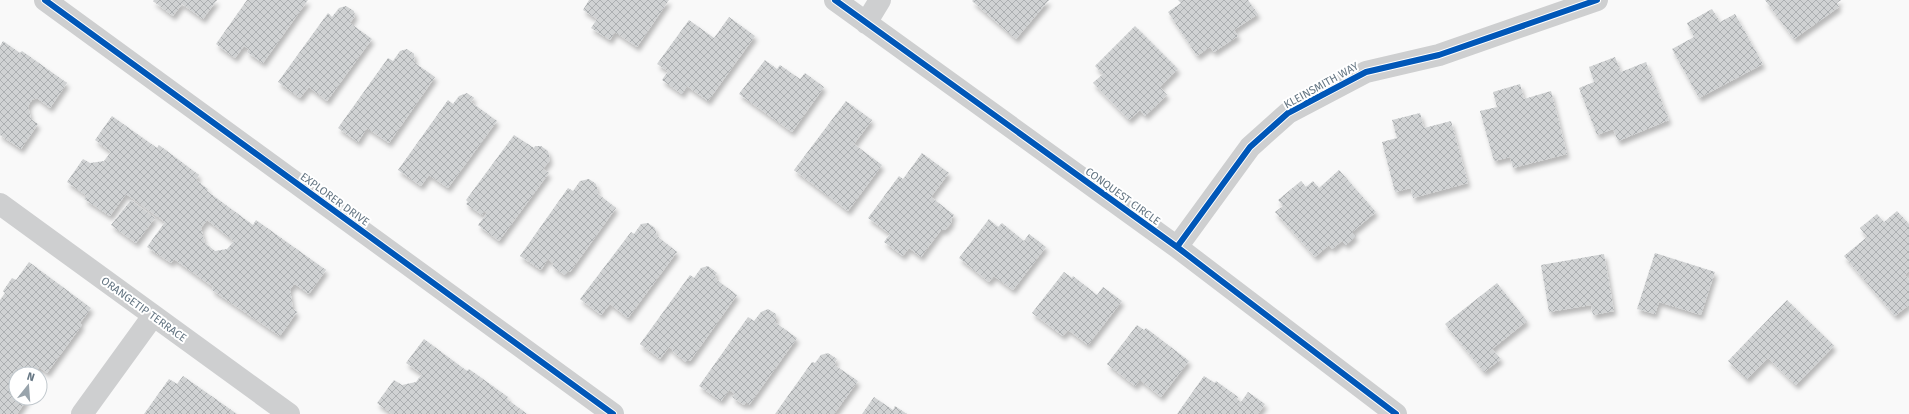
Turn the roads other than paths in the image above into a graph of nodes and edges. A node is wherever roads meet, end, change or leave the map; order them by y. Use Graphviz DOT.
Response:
graph roads {
  1 [pos="45,0"];
  2 [pos="834,0"];
  3 [pos="880,0"];
  4 [pos="1597,0"];
  5 [pos="866,23"];
  6 [pos="0,204"];
  7 [pos="1177,247"];
  8 [pos="153,316"];
  9 [pos="82,414"];
  10 [pos="289,414"];
  11 [pos="613,414"];
  12 [pos="1396,414"];
  1 -- 11 [label="street, EXPLORER DRIVE"];
  2 -- 5 [label="street, CONQUEST CIRCLE"];
  3 -- 5 [label="street"];
  4 -- 7 [label="street, KLEINSMITH WAY"];
  5 -- 7 [label="street, CONQUEST CIRCLE"];
  6 -- 8 [label="street, ORANGETIP TERRACE"];
  7 -- 12 [label="street, CONQUEST CIRCLE"];
  8 -- 9 [label="street"];
  8 -- 10 [label="street, ORANGETIP TERRACE"];
}
